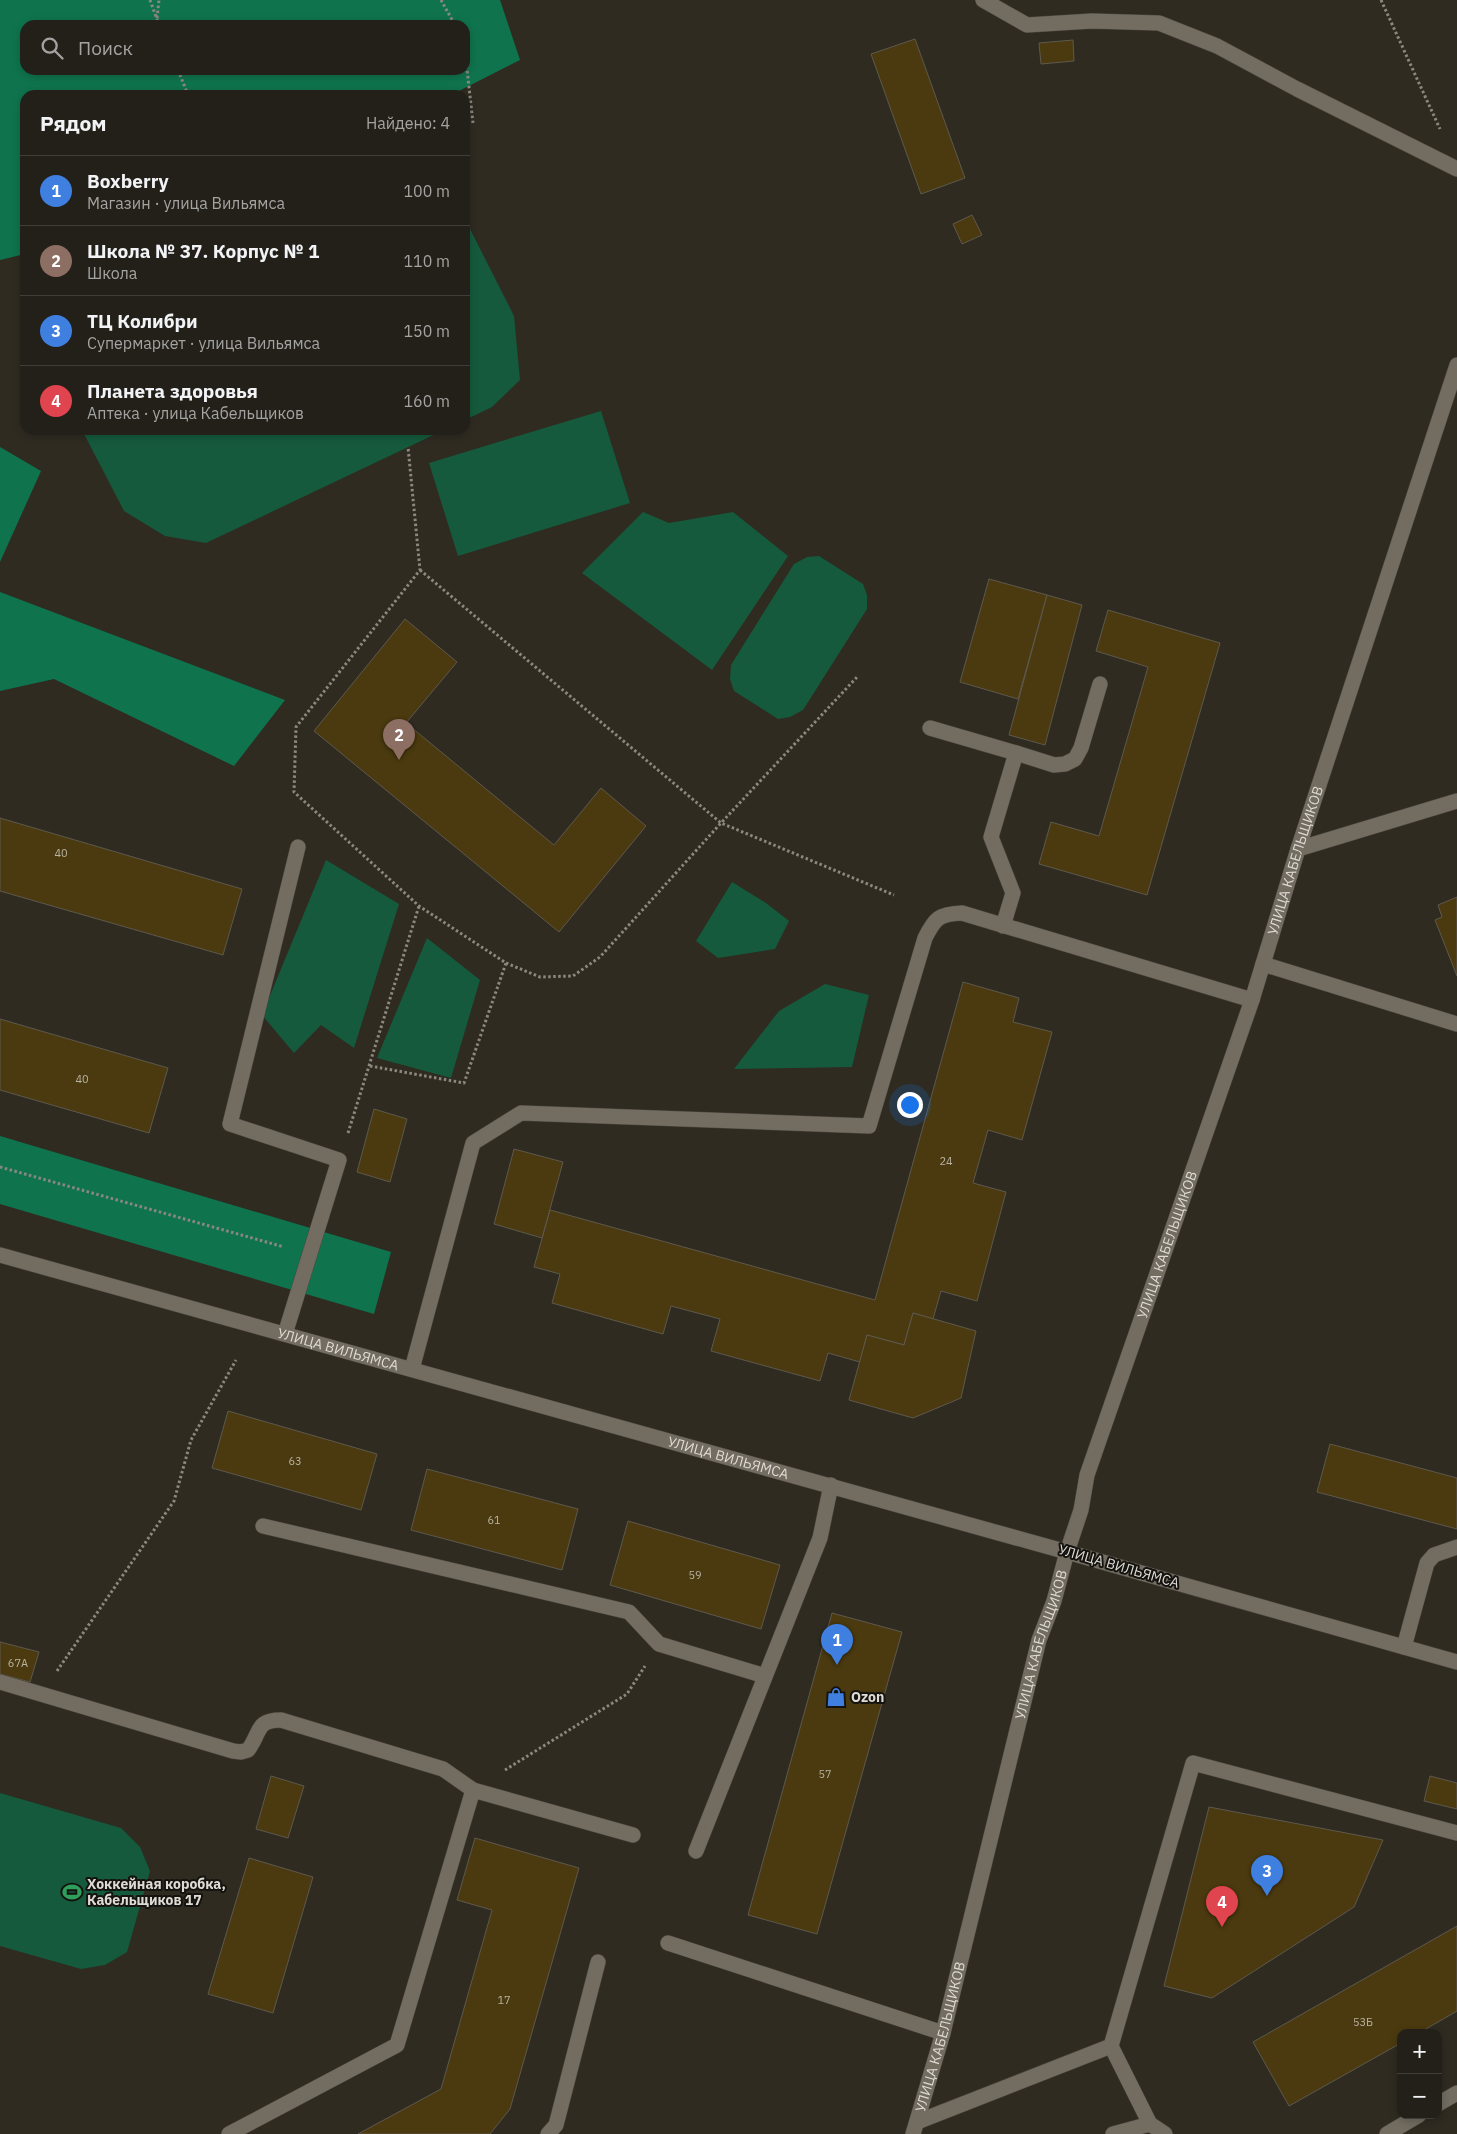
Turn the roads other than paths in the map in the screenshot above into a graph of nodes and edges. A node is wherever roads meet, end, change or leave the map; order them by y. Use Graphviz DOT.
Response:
graph roads {
  1 [pos="983,0"];
  2 [pos="1457,169"];
  3 [pos="1457,364"];
  4 [pos="1457,409"];
  5 [pos="1440,415"];
  6 [pos="1100,684"];
  7 [pos="930,728"];
  8 [pos="1016,753"];
  9 [pos="1457,801"];
  10 [pos="298,847"];
  11 [pos="1298,849"];
  12 [pos="1003,926"];
  13 [pos="1263,964"];
  14 [pos="1252,1000"];
  15 [pos="1457,1024"];
  16 [pos="0,1255"];
  17 [pos="285,1334"];
  18 [pos="412,1370"];
  19 [pos="831,1486"];
  20 [pos="263,1526"];
  21 [pos="1457,1547"];
  22 [pos="1067,1552"];
  23 [pos="1404,1647"];
  24 [pos="1457,1662"];
  25 [pos="765,1676"];
  26 [pos="0,1682"];
  27 [pos="473,1790"];
  28 [pos="1457,1833"];
  29 [pos="633,1835"];
  30 [pos="696,1852"];
  31 [pos="668,1943"];
  32 [pos="598,1962"];
  33 [pos="943,2033"];
  34 [pos="1111,2046"];
  35 [pos="1457,2093"];
  36 [pos="1442,2102"];
  37 [pos="1412,2119"];
  38 [pos="1150,2124"];
  39 [pos="915,2128"];
  40 [pos="229,2134"];
  41 [pos="548,2134"];
  42 [pos="1113,2134"];
  43 [pos="1164,2134"];
  44 [pos="1388,2134"];
  1 -- 2 [label="street"];
  3 -- 5 [label="street, УЛИЦА КАБЕЛЬЩИКОВ"];
  4 -- 5 [label="street"];
  5 -- 11 [label="street, УЛИЦА КАБЕЛЬЩИКОВ"];
  6 -- 8 [label="street"];
  7 -- 8 [label="street"];
  8 -- 12 [label="street"];
  9 -- 11 [label="street"];
  10 -- 17 [label="street"];
  11 -- 13 [label="street, УЛИЦА КАБЕЛЬЩИКОВ"];
  12 -- 14 [label="street"];
  12 -- 18 [label="street"];
  13 -- 14 [label="street, УЛИЦА КАБЕЛЬЩИКОВ"];
  13 -- 15 [label="street"];
  14 -- 22 [label="street, УЛИЦА КАБЕЛЬЩИКОВ"];
  16 -- 17 [label="street, УЛИЦА ВИЛЬЯМСА"];
  17 -- 18 [label="street, УЛИЦА ВИЛЬЯМСА"];
  18 -- 19 [label="street, УЛИЦА ВИЛЬЯМСА"];
  19 -- 22 [label="street, УЛИЦА ВИЛЬЯМСА"];
  19 -- 25 [label="street"];
  20 -- 25 [label="street"];
  21 -- 23 [label="street"];
  22 -- 23 [label="street, УЛИЦА ВИЛЬЯМСА"];
  22 -- 33 [label="street, УЛИЦА КАБЕЛЬЩИКОВ"];
  23 -- 24 [label="street, УЛИЦА ВИЛЬЯМСА"];
  25 -- 30 [label="street"];
  26 -- 27 [label="street"];
  27 -- 29 [label="street"];
  27 -- 40 [label="street"];
  28 -- 34 [label="street"];
  31 -- 33 [label="street"];
  32 -- 41 [label="street"];
  33 -- 39 [label="street, УЛИЦА КАБЕЛЬЩИКОВ"];
  34 -- 38 [label="street"];
  34 -- 39 [label="street"];
  35 -- 36 [label="street"];
  37 -- 44 [label="street"];
  38 -- 42 [label="street"];
  38 -- 43 [label="street"];
}
